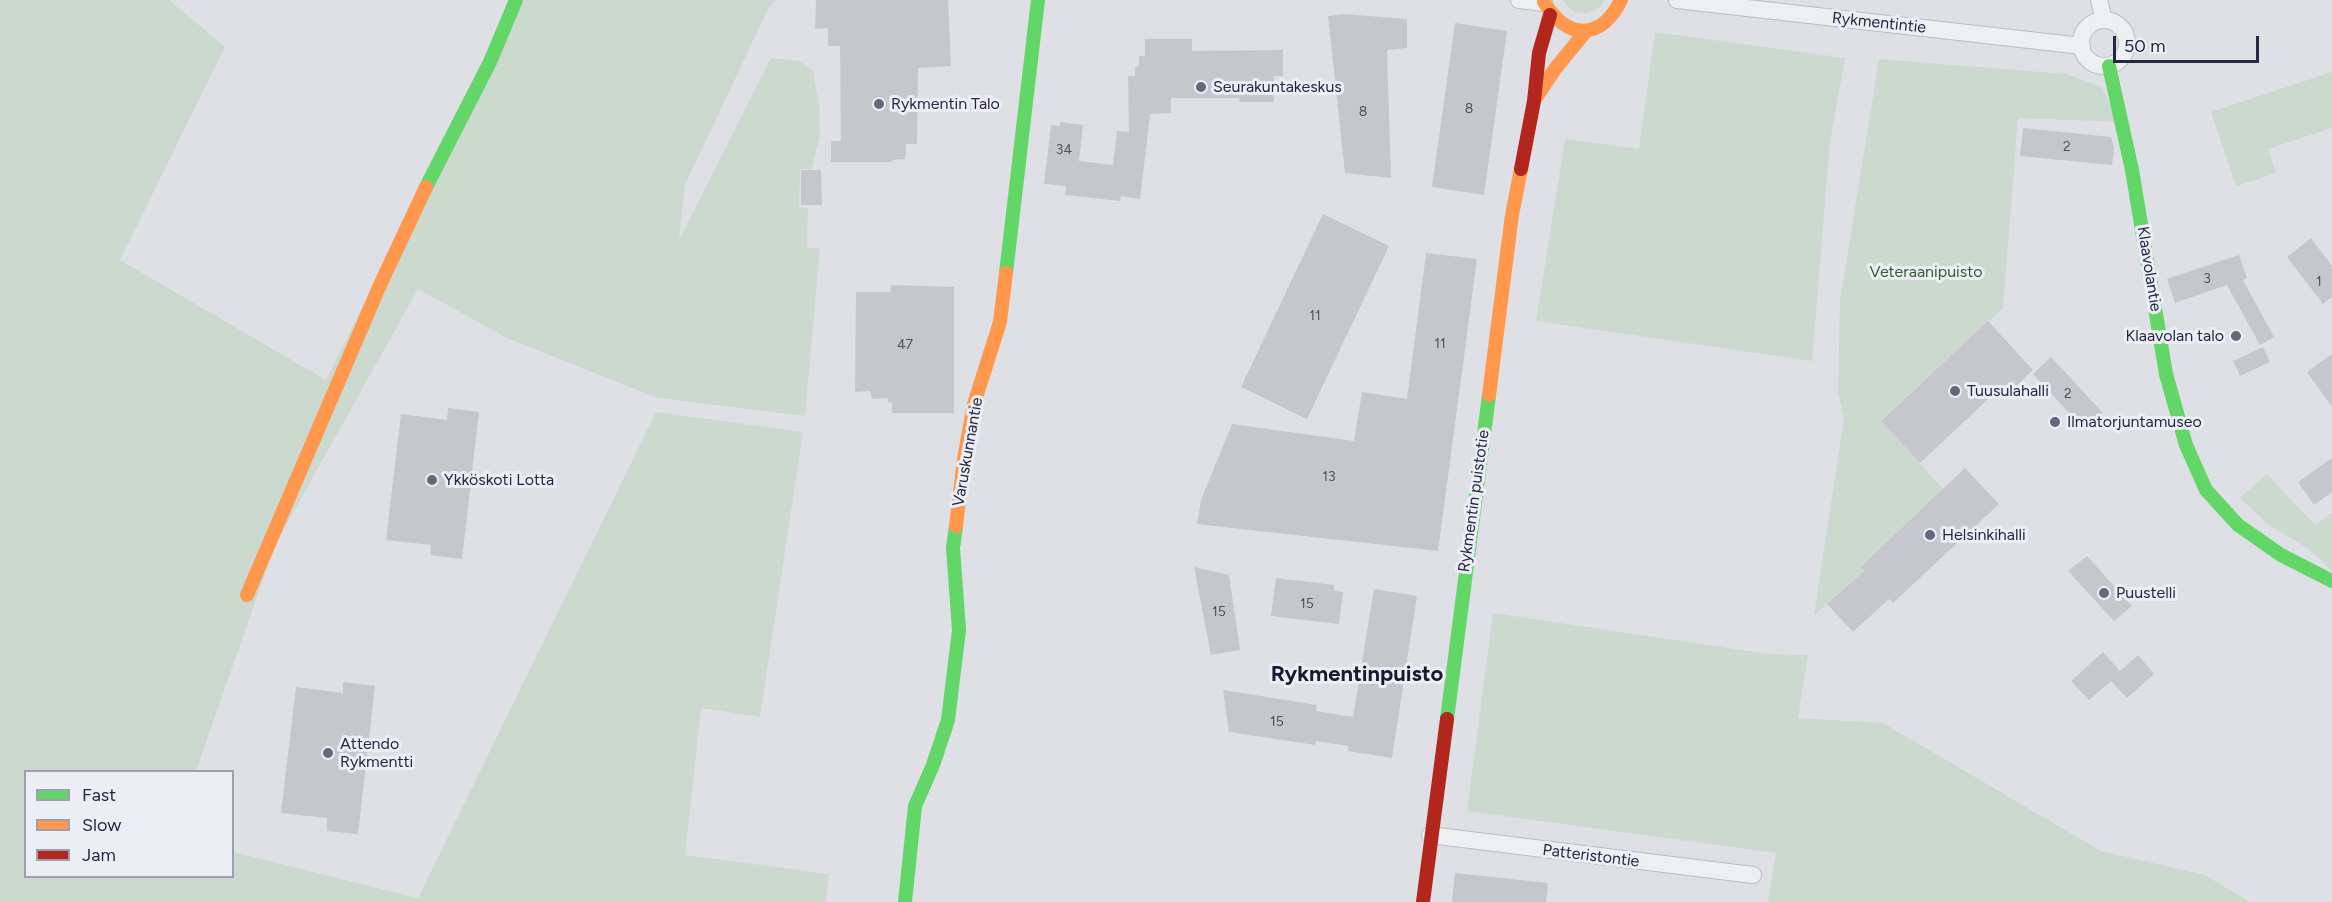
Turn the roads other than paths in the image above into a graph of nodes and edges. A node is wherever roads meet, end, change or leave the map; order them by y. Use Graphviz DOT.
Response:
graph roads {
  1 [pos="516,0"];
  2 [pos="1038,0"];
  3 [pos="1519,0"];
  4 [pos="1621,0"];
  5 [pos="1677,0"];
  6 [pos="2099,0"];
  7 [pos="1546,6"];
  8 [pos="2104,20"];
  9 [pos="1586,31"];
  10 [pos="2082,46"];
  11 [pos="2109,66"];
  12 [pos="1534,101"];
  13 [pos="2332,581"];
  14 [pos="247,596"];
  15 [pos="1430,835"];
  16 [pos="1752,875"];
  17 [pos="905,902"];
  18 [pos="1423,902"];
  1 -- 14 [label="street"];
  2 -- 17 [label="street, Varuskunnantie"];
  3 -- 7 [label="street"];
  4 -- 9 [label="street"];
  5 -- 10 [label="street, Rykmentintie"];
  6 -- 8 [label="street"];
  7 -- 9 [label="street"];
  7 -- 12 [label="street, Rykmentin puistotie"];
  8 -- 10 [label="street"];
  8 -- 11 [label="street"];
  9 -- 12 [label="street, Rykmentin puistotie"];
  10 -- 11 [label="street"];
  11 -- 13 [label="street, Klaavolantie"];
  12 -- 15 [label="street, Rykmentin puistotie"];
  15 -- 16 [label="street, Patteristontie"];
  15 -- 18 [label="street, Rykmentin puistotie"];
}
